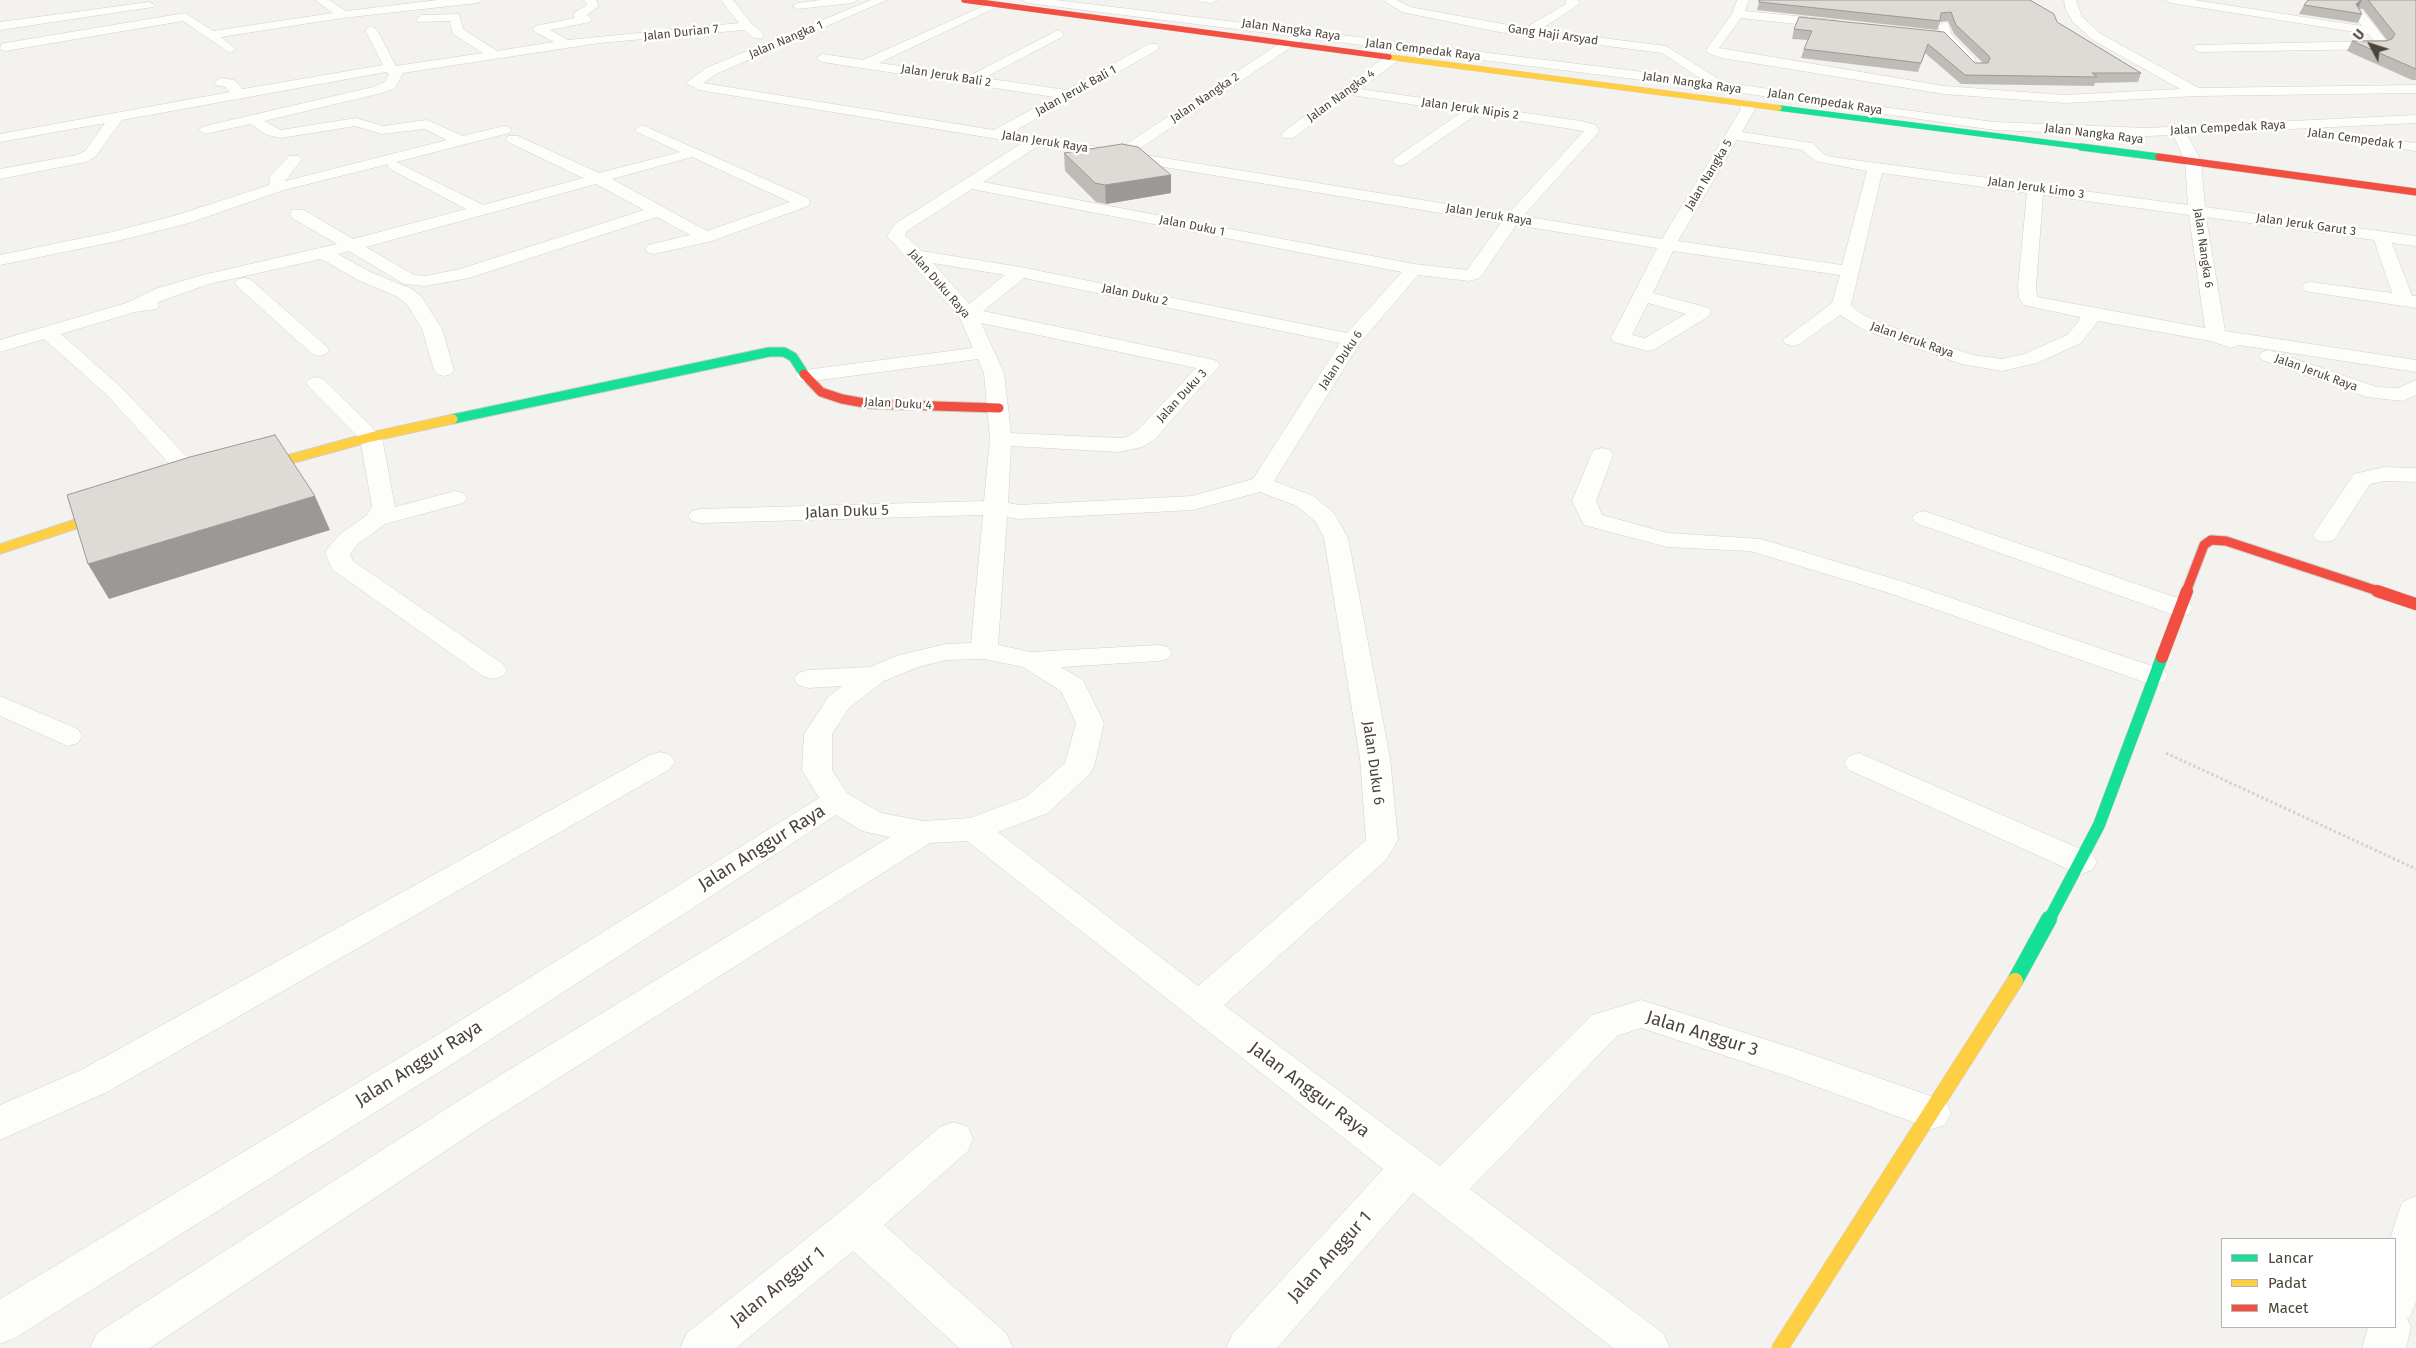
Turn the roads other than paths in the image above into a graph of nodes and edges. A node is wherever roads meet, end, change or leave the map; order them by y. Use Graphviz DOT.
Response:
graph roads {
  1 [pos="321,0"];
  2 [pos="477,0"];
  3 [pos="590,0"];
  4 [pos="728,0"];
  5 [pos="852,0"];
  6 [pos="879,0"];
  7 [pos="964,0"];
  8 [pos="1028,0"];
  9 [pos="1205,0"];
  10 [pos="1212,0"];
  11 [pos="1389,0"];
  12 [pos="1572,0"];
  13 [pos="1743,0"];
  14 [pos="2070,0"];
  15 [pos="2171,0"];
  16 [pos="423,2"];
  17 [pos="148,4"];
  18 [pos="995,4"];
  19 [pos="798,6"];
  20 [pos="2228,9"];
  21 [pos="1738,14"];
  22 [pos="2359,14"];
  23 [pos="341,15"];
  24 [pos="2239,22"];
  25 [pos="0,26"];
  26 [pos="747,26"];
  27 [pos="1847,26"];
  28 [pos="371,30"];
  29 [pos="2373,31"];
  30 [pos="1526,32"];
  31 [pos="1942,33"];
  32 [pos="1058,34"];
  33 [pos="211,35"];
  34 [pos="1301,35"];
  35 [pos="2250,35"];
  36 [pos="1288,43"];
  37 [pos="566,44"];
  38 [pos="2,46"];
  39 [pos="774,46"];
  40 [pos="1153,48"];
  41 [pos="2200,48"];
  42 [pos="2262,48"];
  43 [pos="230,49"];
  44 [pos="1666,50"];
  45 [pos="1716,52"];
  46 [pos="494,55"];
  47 [pos="1394,57"];
  48 [pos="822,58"];
  49 [pos="865,64"];
  50 [pos="1978,68"];
  51 [pos="394,69"];
  52 [pos="971,80"];
  53 [pos="221,82"];
  54 [pos="693,83"];
  55 [pos="1717,84"];
  56 [pos="2416,88"];
  57 [pos="1348,91"];
  58 [pos="2196,92"];
  59 [pos="240,94"];
  60 [pos="1069,95"];
  61 [pos="1745,104"];
  62 [pos="1475,109"];
  63 [pos="1883,116"];
  64 [pos="116,118"];
  65 [pos="252,119"];
  66 [pos="2416,119"];
  67 [pos="2392,120"];
  68 [pos="2266,127"];
  69 [pos="642,129"];
  70 [pos="205,130"];
  71 [pos="2178,131"];
  72 [pos="998,134"];
  73 [pos="1732,135"];
  74 [pos="1288,136"];
  75 [pos="0,138"];
  76 [pos="461,141"];
  77 [pos="1036,141"];
  78 [pos="2415,148"];
  79 [pos="695,152"];
  80 [pos="1121,154"];
  81 [pos="294,159"];
  82 [pos="1400,161"];
  83 [pos="2193,161"];
  84 [pos="395,166"];
  85 [pos="1876,166"];
  86 [pos="0,174"];
  87 [pos="599,179"];
  88 [pos="970,184"];
  89 [pos="278,187"];
  90 [pos="2035,188"];
  91 [pos="2416,192"];
  92 [pos="2197,210"];
  93 [pos="483,211"];
  94 [pos="659,211"];
  95 [pos="298,214"];
  96 [pos="1512,219"];
  97 [pos="2381,235"];
  98 [pos="706,237"];
  99 [pos="2416,241"];
  100 [pos="354,245"];
  101 [pos="1667,245"];
  102 [pos="654,249"];
  103 [pos="323,253"];
  104 [pos="916,255"];
  105 [pos="302,259"];
  106 [pos="0,260"];
  107 [pos="1414,269"];
  108 [pos="1849,271"];
  109 [pos="1020,272"];
  110 [pos="244,282"];
  111 [pos="2311,287"];
  112 [pos="1642,296"];
  113 [pos="2410,301"];
  114 [pos="1841,306"];
  115 [pos="133,307"];
  116 [pos="968,314"];
  117 [pos="2091,314"];
  118 [pos="48,334"];
  119 [pos="2216,336"];
  120 [pos="1352,340"];
  121 [pos="1793,340"];
  122 [pos="0,346"];
  123 [pos="319,350"];
  124 [pos="984,352"];
  125 [pos="2416,366"];
  126 [pos="444,370"];
  127 [pos="805,376"];
  128 [pos="316,383"];
  129 [pos="2416,386"];
  130 [pos="999,408"];
  131 [pos="370,437"];
  132 [pos="1001,440"];
  133 [pos="1602,455"];
  134 [pos="247,470"];
  135 [pos="2416,475"];
  136 [pos="200,483"];
  137 [pos="1261,484"];
  138 [pos="455,498"];
  139 [pos="127,507"];
  140 [pos="995,508"];
  141 [pos="700,516"];
  142 [pos="1924,518"];
  143 [pos="377,519"];
  144 [pos="2325,535"];
  145 [pos="0,549"];
  146 [pos="2416,604"];
  147 [pos="2180,608"];
  148 [pos="984,651"];
  149 [pos="1158,653"];
  150 [pos="1031,660"];
  151 [pos="494,670"];
  152 [pos="874,674"];
  153 [pos="2154,676"];
  154 [pos="808,680"];
  155 [pos="0,705"];
  156 [pos="68,736"];
  157 [pos="660,762"];
  158 [pos="1859,763"];
  159 [pos="836,801"];
  160 [pos="973,829"];
  161 [pos="923,832"];
  162 [pos="2081,862"];
  163 [pos="1199,1006"];
  164 [pos="1932,1113"];
  165 [pos="0,1123"];
  166 [pos="954,1140"];
  167 [pos="1411,1167"];
  168 [pos="1442,1191"];
  169 [pos="2416,1215"];
  170 [pos="854,1225"];
  171 [pos="2396,1298"];
  172 [pos="0,1323"];
  173 [pos="2389,1328"];
  174 [pos="112,1348"];
  175 [pos="702,1348"];
  176 [pos="991,1348"];
  177 [pos="1248,1348"];
  178 [pos="1648,1348"];
  179 [pos="1780,1348"];
  180 [pos="2384,1348"];
  1 -- 23 [label="street"];
  2 -- 16 [label="street"];
  3 -- 37 [label="street"];
  4 -- 26 [label="street"];
  5 -- 19 [label="street"];
  6 -- 39 [label="street, Jalan Nangka 1"];
  7 -- 18 [label="street, Jalan Nangka Raya"];
  8 -- 34 [label="street, Jalan Cempedak Raya"];
  9 -- 10 [label="street"];
  11 -- 30 [label="street, Gang Haji Arsyad"];
  12 -- 30 [label="street"];
  13 -- 21 [label="street"];
  14 -- 58 [label="street"];
  15 -- 20 [label="street"];
  16 -- 23 [label="street"];
  16 -- 46 [label="street"];
  17 -- 25 [label="street"];
  18 -- 36 [label="street, Jalan Nangka Raya"];
  18 -- 49 [label="street"];
  20 -- 24 [label="street"];
  20 -- 29 [label="street"];
  21 -- 27 [label="street"];
  21 -- 45 [label="street"];
  22 -- 29 [label="street"];
  23 -- 33 [label="street"];
  26 -- 37 [label="street, Jalan Durian 7"];
  26 -- 39 [label="street"];
  28 -- 51 [label="street"];
  29 -- 42 [label="street"];
  30 -- 44 [label="street, Gang Haji Arsyad"];
  31 -- 50 [label="street"];
  32 -- 52 [label="street"];
  33 -- 38 [label="street"];
  33 -- 43 [label="street"];
  34 -- 36 [label="street, Jalan Nangka 2"];
  34 -- 55 [label="street, Jalan Cempedak Raya"];
  35 -- 42 [label="street"];
  36 -- 47 [label="street, Jalan Nangka Raya"];
  36 -- 80 [label="street, Jalan Nangka 2"];
  37 -- 46 [label="street, Jalan Durian 7"];
  39 -- 54 [label="street, Jalan Nangka 1"];
  40 -- 60 [label="street, Jalan Jeruk Bali 1"];
  41 -- 42 [label="street"];
  44 -- 45 [label="street"];
  44 -- 55 [label="street, Gang Haji Arsyad"];
  45 -- 58 [label="street"];
  46 -- 51 [label="street, Jalan Durian 7"];
  47 -- 57 [label="street, Jalan Nangka 4"];
  47 -- 61 [label="street, Jalan Nangka Raya"];
  48 -- 49 [label="street, Jalan Jeruk Bali 2"];
  49 -- 52 [label="street, Jalan Jeruk Bali 2"];
  51 -- 59 [label="street, Jalan Durian 7"];
  51 -- 65 [label="street"];
  52 -- 60 [label="street, Jalan Jeruk Bali 2"];
  53 -- 59 [label="street"];
  54 -- 72 [label="street, Jalan Jeruk Raya"];
  55 -- 63 [label="street, Jalan Cempedak Raya"];
  56 -- 58 [label="street"];
  57 -- 62 [label="street, Jalan Jeruk Nipis 2"];
  57 -- 74 [label="street, Jalan Nangka 4"];
  59 -- 64 [label="street, Jalan Durian 7"];
  60 -- 72 [label="street, Jalan Jeruk Bali 1"];
  61 -- 63 [label="street, Jalan Nangka Raya"];
  61 -- 73 [label="street, Jalan Nangka 5"];
  62 -- 82 [label="street"];
  62 -- 96 [label="street, Jalan Jeruk Nipis 2"];
  63 -- 71 [label="street, Jalan Cempedak Raya"];
  63 -- 83 [label="street, Jalan Nangka Raya"];
  64 -- 75 [label="street, Jalan Durian 7"];
  64 -- 86 [label="street"];
  65 -- 70 [label="street"];
  65 -- 76 [label="street"];
  66 -- 67 [label="street, Jalan Cempedak Raya"];
  67 -- 68 [label="street, Jalan Cempedak Raya"];
  67 -- 78 [label="street, Jalan Cempedak 1"];
  68 -- 71 [label="street, Jalan Cempedak Raya"];
  68 -- 78 [label="street, Jalan Cempedak 1"];
  69 -- 79 [label="street"];
  71 -- 83 [label="street"];
  72 -- 77 [label="street, Jalan Jeruk Raya"];
  73 -- 85 [label="street, Jalan Jeruk Limo 3"];
  73 -- 101 [label="street, Jalan Nangka 5"];
  76 -- 87 [label="street"];
  76 -- 89 [label="street"];
  77 -- 80 [label="street, Jalan Jeruk Raya"];
  77 -- 88 [label="street, Jalan Duku Raya"];
  79 -- 87 [label="street"];
  79 -- 98 [label="street"];
  80 -- 96 [label="street, Jalan Jeruk Raya"];
  81 -- 89 [label="street"];
  83 -- 91 [label="street, Jalan Nangka Raya"];
  83 -- 92 [label="street, Jalan Nangka 6"];
  84 -- 93 [label="street"];
  85 -- 90 [label="street, Jalan Jeruk Limo 3"];
  85 -- 108 [label="street"];
  87 -- 93 [label="street"];
  87 -- 94 [label="street"];
  88 -- 104 [label="street, Jalan Duku Raya"];
  88 -- 107 [label="street, Jalan Duku 1"];
  89 -- 106 [label="street"];
  90 -- 92 [label="street, Jalan Jeruk Limo 3"];
  90 -- 117 [label="street"];
  92 -- 97 [label="street, Jalan Jeruk Garut 3"];
  92 -- 119 [label="street, Jalan Nangka 6"];
  93 -- 100 [label="street"];
  94 -- 98 [label="street"];
  94 -- 100 [label="street"];
  95 -- 100 [label="street"];
  96 -- 101 [label="street, Jalan Jeruk Raya"];
  96 -- 107 [label="street, Jalan Duku 1"];
  97 -- 99 [label="street, Jalan Jeruk Garut 3"];
  97 -- 113 [label="street"];
  98 -- 102 [label="street"];
  100 -- 103 [label="street"];
  101 -- 108 [label="street, Jalan Jeruk Raya"];
  101 -- 112 [label="street, Jalan Nangka 5"];
  103 -- 105 [label="street"];
  103 -- 126 [label="street"];
  104 -- 109 [label="street, Jalan Duku 2"];
  104 -- 116 [label="street, Jalan Duku Raya"];
  105 -- 110 [label="street"];
  105 -- 115 [label="street"];
  107 -- 120 [label="street, Jalan Duku 6"];
  108 -- 114 [label="street"];
  109 -- 116 [label="street"];
  109 -- 120 [label="street, Jalan Duku 2"];
  110 -- 115 [label="street"];
  110 -- 123 [label="street"];
  111 -- 113 [label="street"];
  114 -- 117 [label="street, Jalan Jeruk Raya"];
  114 -- 121 [label="street"];
  115 -- 118 [label="street"];
  116 -- 124 [label="street, Jalan Duku Raya"];
  116 -- 132 [label="street, Jalan Duku 3"];
  117 -- 119 [label="street, Jalan Jeruk Raya"];
  118 -- 122 [label="street"];
  118 -- 136 [label="street"];
  119 -- 125 [label="street, Jalan Jeruk Raya"];
  119 -- 129 [label="street, Jalan Jeruk Raya"];
  120 -- 137 [label="street, Jalan Duku 6"];
  124 -- 127 [label="street"];
  124 -- 130 [label="street, Jalan Duku Raya"];
  127 -- 130 [label="street, Jalan Duku 4"];
  127 -- 131 [label="street, Jalan Duku 4"];
  128 -- 131 [label="street"];
  130 -- 132 [label="street, Jalan Duku Raya"];
  131 -- 134 [label="street"];
  131 -- 143 [label="street"];
  132 -- 140 [label="street, Jalan Duku Raya"];
  133 -- 153 [label="street"];
  135 -- 144 [label="street"];
  137 -- 140 [label="street, Jalan Duku 5"];
  137 -- 163 [label="street, Jalan Duku 6"];
  138 -- 143 [label="street"];
  139 -- 145 [label="street"];
  140 -- 141 [label="street, Jalan Duku 5"];
  140 -- 148 [label="street, Jalan Duku Raya"];
  142 -- 147 [label="street"];
  143 -- 151 [label="street"];
  146 -- 147 [label="street"];
  147 -- 153 [label="street"];
  148 -- 150 [label="street, Jalan Anggur Raya"];
  148 -- 152 [label="street, Jalan Anggur Raya"];
  149 -- 150 [label="street, Jalan Anggur Raya"];
  150 -- 160 [label="street, Jalan Anggur Raya"];
  152 -- 154 [label="street, Jalan Anggur Raya"];
  152 -- 159 [label="street, Jalan Anggur Raya"];
  153 -- 162 [label="street"];
  155 -- 156 [label="street"];
  157 -- 165 [label="street"];
  158 -- 162 [label="street"];
  159 -- 161 [label="street, Jalan Anggur Raya"];
  159 -- 172 [label="street, Jalan Anggur Raya"];
  160 -- 161 [label="street, Jalan Anggur Raya"];
  160 -- 163 [label="street, Jalan Anggur Raya"];
  161 -- 174 [label="street, Jalan Anggur Raya"];
  162 -- 164 [label="street"];
  163 -- 167 [label="street, Jalan Anggur Raya"];
  164 -- 168 [label="street, Jalan Anggur 3"];
  164 -- 179 [label="street"];
  166 -- 170 [label="street, Jalan Anggur 1"];
  167 -- 168 [label="street, Jalan Anggur Raya"];
  167 -- 177 [label="street, Jalan Anggur 1"];
  168 -- 178 [label="street, Jalan Anggur Raya"];
  169 -- 171 [label="street"];
  170 -- 175 [label="street, Jalan Anggur 1"];
  170 -- 176 [label="street"];
  173 -- 180 [label="street"];
}
